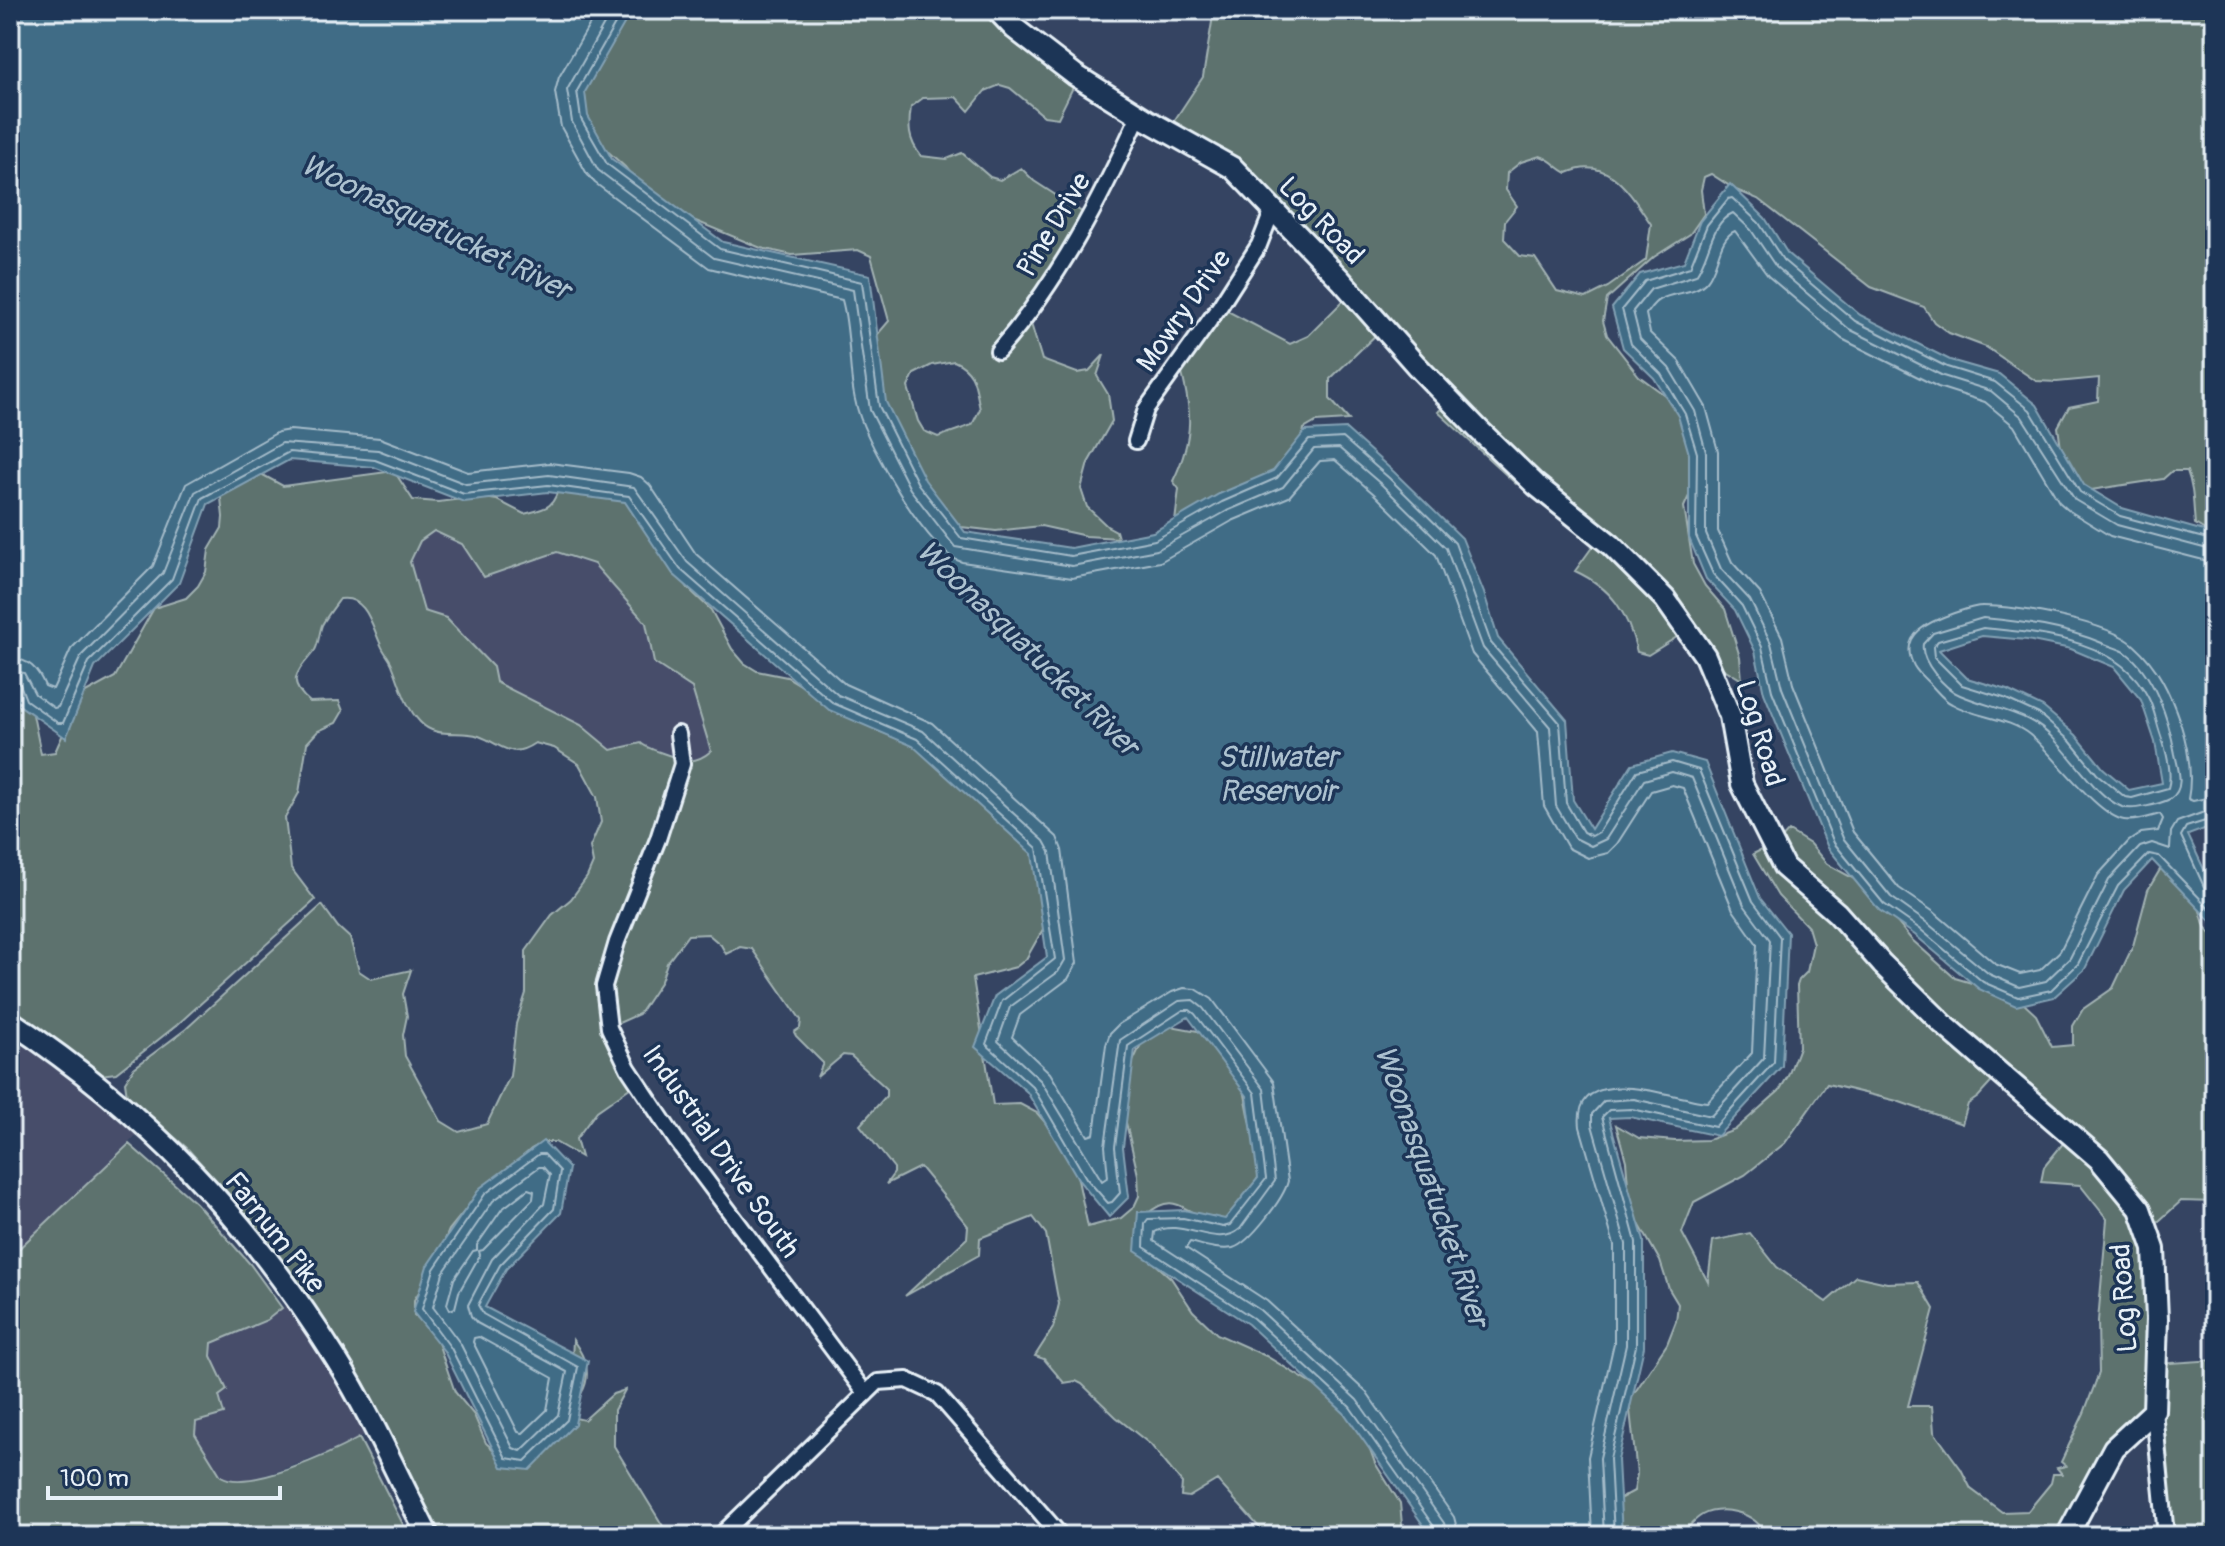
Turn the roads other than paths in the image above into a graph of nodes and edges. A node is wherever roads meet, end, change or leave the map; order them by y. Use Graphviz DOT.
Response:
graph roads {
  1 [pos="997,10"];
  2 [pos="1139,115"];
  3 [pos="1273,209"];
  4 [pos="998,351"];
  5 [pos="1136,441"];
  6 [pos="678,734"];
  7 [pos="10,1021"];
  8 [pos="866,1394"];
  9 [pos="2154,1411"];
  10 [pos="428,1536"];
  11 [pos="720,1536"];
  12 [pos="1061,1536"];
  13 [pos="2067,1536"];
  14 [pos="2166,1536"];
  1 -- 2 [label="street, Log Road"];
  2 -- 3 [label="street, Log Road"];
  2 -- 4 [label="street, Pine Drive"];
  3 -- 5 [label="street, Mowry Drive"];
  3 -- 9 [label="street, Log Road"];
  6 -- 8 [label="street, Industrial Drive South"];
  7 -- 10 [label="street, Farnum Pike"];
  8 -- 11 [label="street"];
  8 -- 12 [label="street"];
  9 -- 13 [label="street"];
  9 -- 14 [label="street, Log Road"];
}
